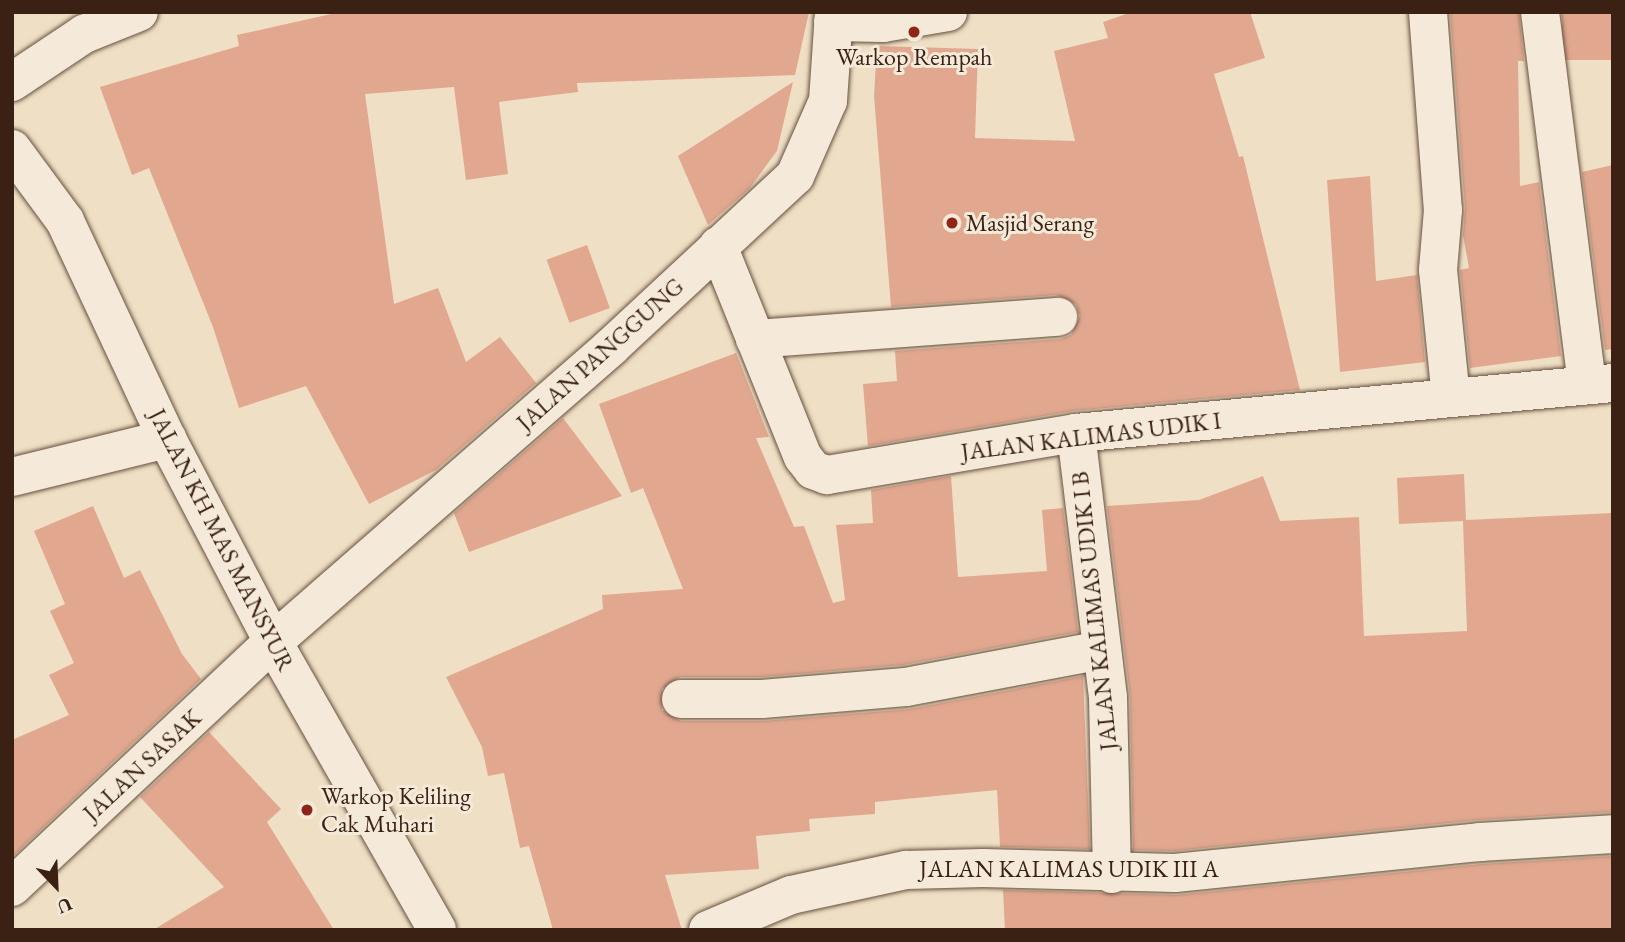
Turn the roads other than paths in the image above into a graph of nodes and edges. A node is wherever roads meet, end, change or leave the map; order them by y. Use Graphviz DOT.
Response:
graph roads {
  1 [pos="139,12"];
  2 [pos="948,12"];
  3 [pos="1428,12"];
  4 [pos="1540,12"];
  5 [pos="833,17"];
  6 [pos="12,82"];
  7 [pos="15,158"];
  8 [pos="718,246"];
  9 [pos="1058,317"];
  10 [pos="755,339"];
  11 [pos="1600,384"];
  12 [pos="1451,397"];
  13 [pos="1076,433"];
  14 [pos="167,439"];
  15 [pos="12,477"];
  16 [pos="273,642"];
  17 [pos="1101,650"];
  18 [pos="681,699"];
  19 [pos="1613,834"];
  20 [pos="1112,874"];
  21 [pos="13,884"];
  22 [pos="437,930"];
  23 [pos="708,930"];
  1 -- 6 [label="street"];
  2 -- 5 [label="street"];
  3 -- 12 [label="street"];
  4 -- 11 [label="street"];
  5 -- 8 [label="street, JALAN PANGGUNG"];
  7 -- 14 [label="street, JALAN KH MAS MANSYUR"];
  8 -- 10 [label="street, JALAN KALIMAS UDIK I"];
  8 -- 16 [label="street, JALAN PANGGUNG"];
  9 -- 10 [label="street"];
  10 -- 13 [label="street, JALAN KALIMAS UDIK I"];
  11 -- 12 [label="street, JALAN KALIMAS UDIK I"];
  12 -- 13 [label="street, JALAN KALIMAS UDIK I"];
  13 -- 17 [label="street, JALAN KALIMAS UDIK I B"];
  14 -- 15 [label="street"];
  14 -- 16 [label="street, JALAN KH MAS MANSYUR"];
  16 -- 21 [label="street, JALAN SASAK"];
  16 -- 22 [label="street, JALAN KH MAS MANSYUR"];
  17 -- 18 [label="street"];
  17 -- 20 [label="street, JALAN KALIMAS UDIK I B"];
  19 -- 20 [label="street, JALAN KALIMAS UDIK III A"];
  20 -- 23 [label="street, JALAN KALIMAS UDIK III A"];
}
